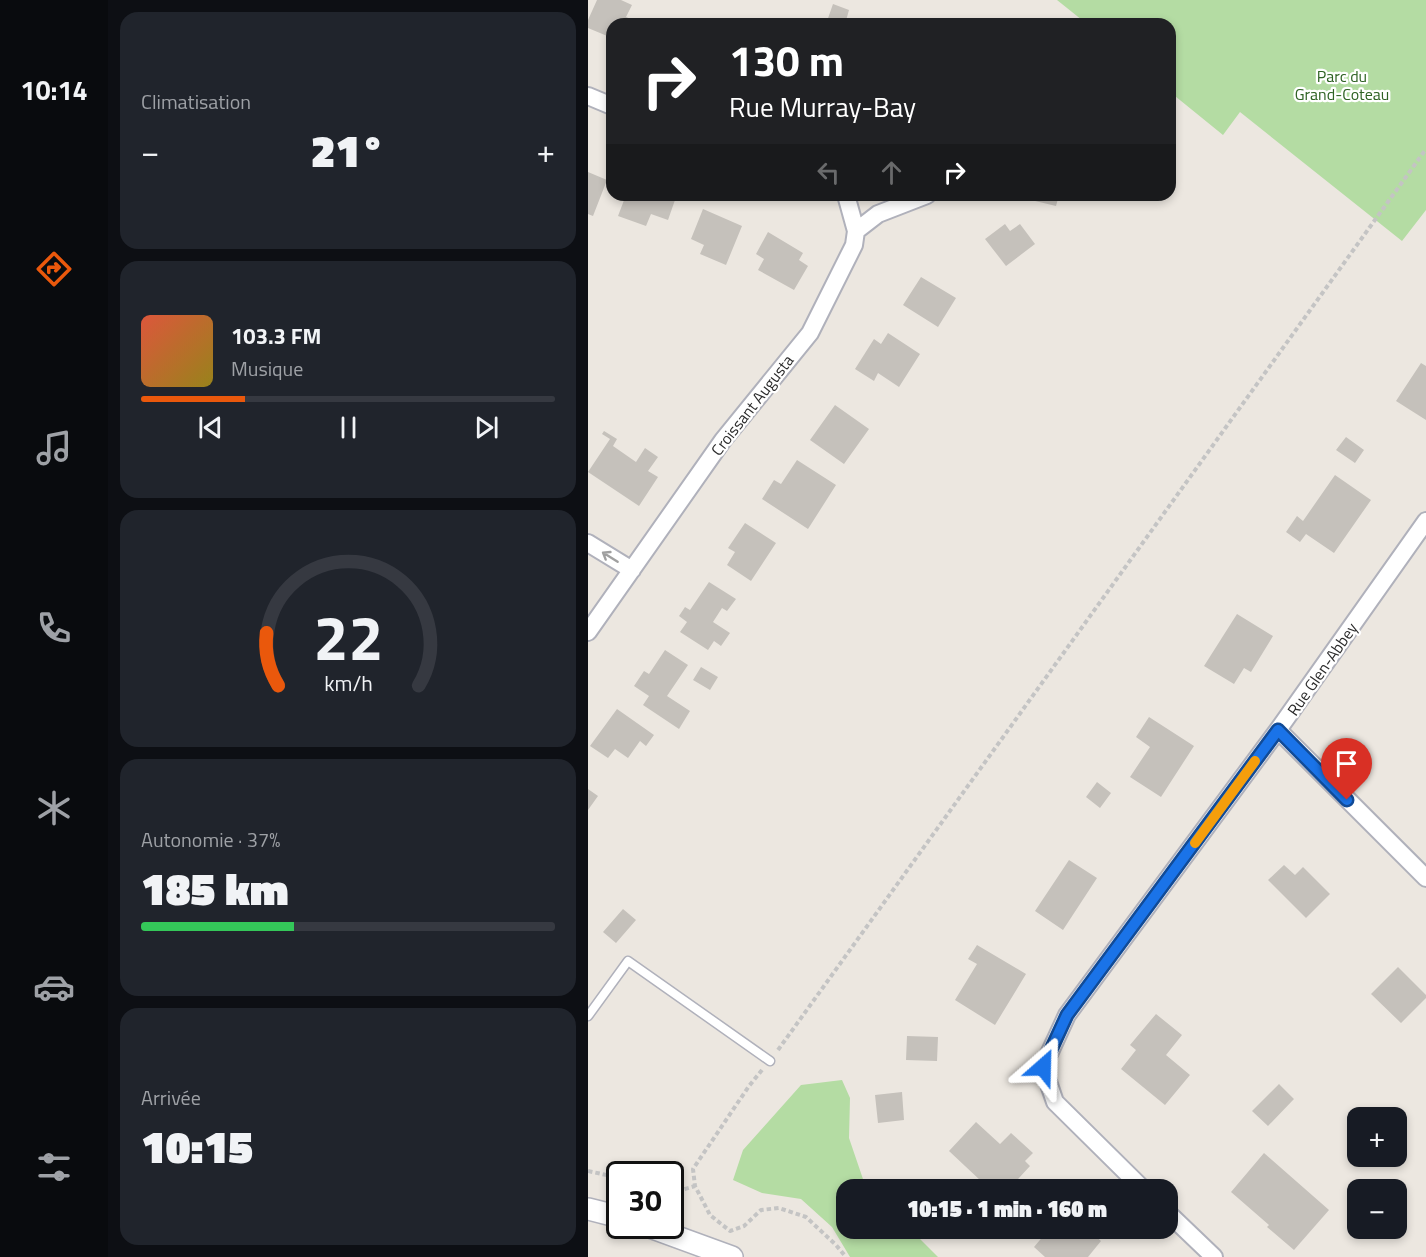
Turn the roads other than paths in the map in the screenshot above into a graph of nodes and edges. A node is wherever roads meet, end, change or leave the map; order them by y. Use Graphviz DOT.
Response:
graph roads {
  1 [pos="588,96"];
  2 [pos="606,104"];
  3 [pos="848,201"];
  4 [pos="912,201"];
  5 [pos="856,231"];
  6 [pos="1426,521"];
  7 [pos="588,543"];
  8 [pos="632,570"];
  9 [pos="595,608"];
  10 [pos="588,632"];
  11 [pos="1278,730"];
  12 [pos="1426,878"];
  13 [pos="588,1016"];
  14 [pos="770,1061"];
  15 [pos="1133,1179"];
  16 [pos="588,1209"];
  17 [pos="606,1214"];
  18 [pos="1178,1223"];
  19 [pos="683,1239"];
  20 [pos="732,1257"];
  21 [pos="1214,1257"];
  1 -- 2 [label="street"];
  3 -- 5 [label="street"];
  4 -- 5 [label="street"];
  5 -- 8 [label="street, Croissant Augusta"];
  6 -- 11 [label="street, Rue Glen-Abbey"];
  8 -- 7 [label="street, one-way"];
  8 -- 9 [label="street, Croissant Augusta"];
  9 -- 10 [label="street, Croissant Augusta"];
  11 -- 12 [label="street"];
  11 -- 15 [label="street, Rue Glen-Abbey"];
  13 -- 14 [label="lane"];
  16 -- 17 [label="street"];
  18 -- 21 [label="street"];
  19 -- 20 [label="street"];
}
